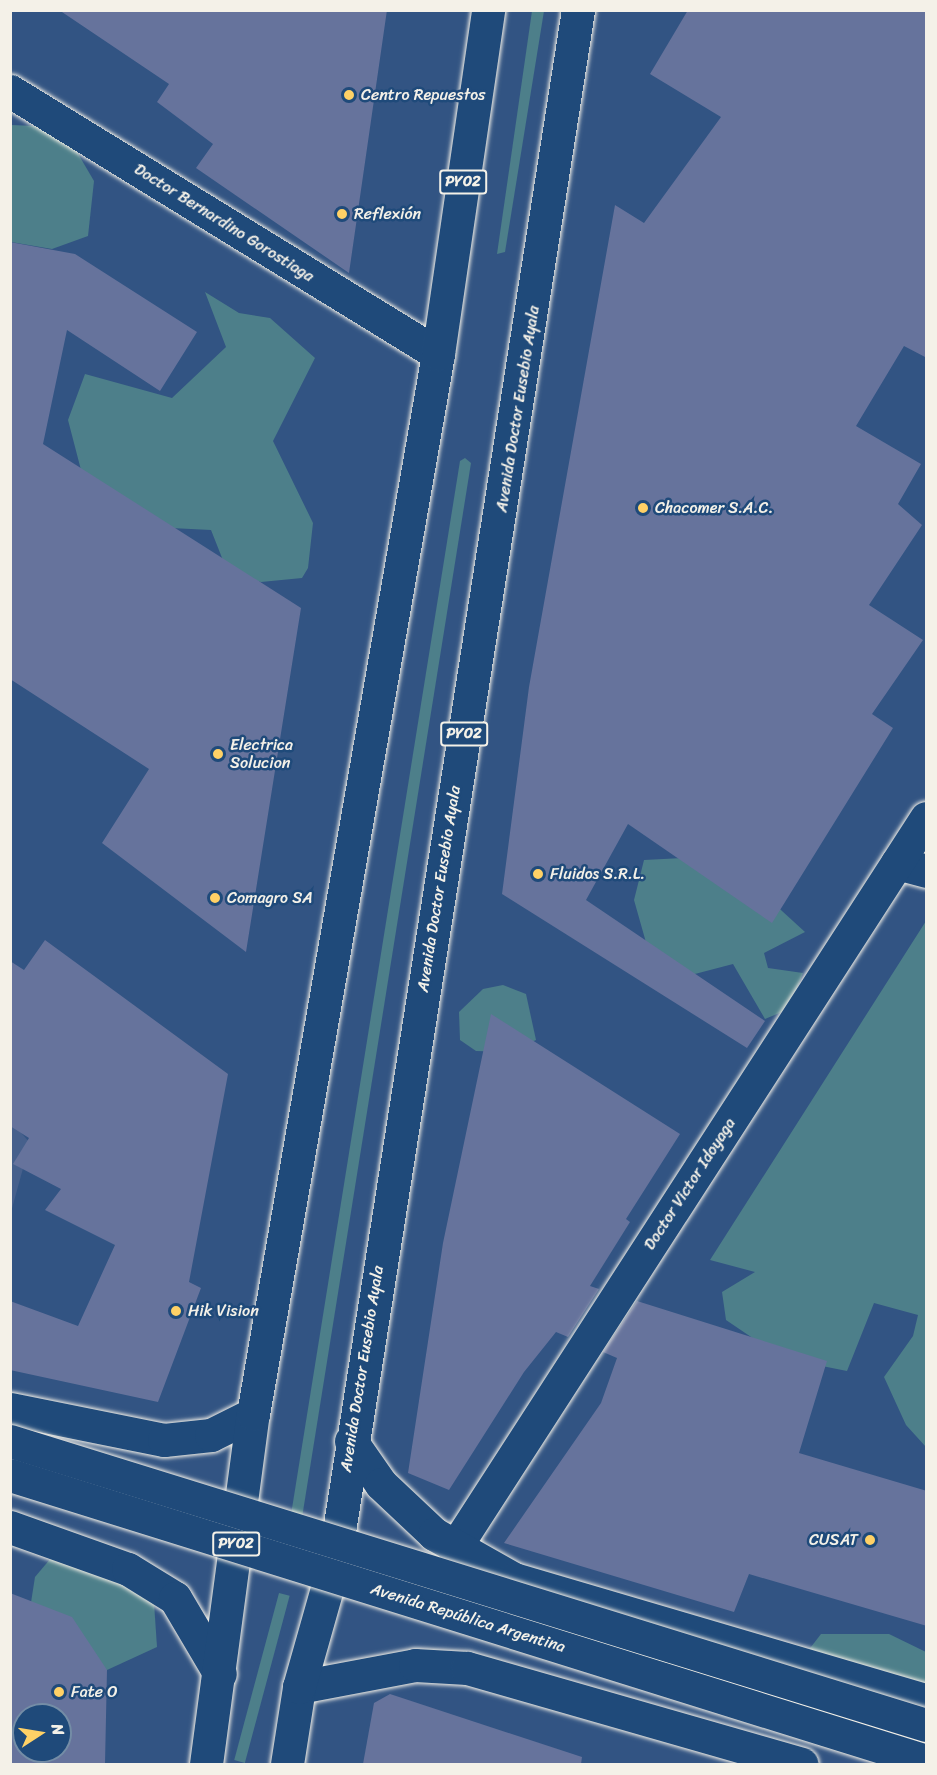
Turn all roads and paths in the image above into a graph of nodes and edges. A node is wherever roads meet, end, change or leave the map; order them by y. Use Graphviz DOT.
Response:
graph roads {
  1 [pos="488,10"];
  2 [pos="578,10"];
  3 [pos="10,91"];
  4 [pos="438,354"];
  5 [pos="927,818"];
  6 [pos="912,867"];
  7 [pos="10,1409"];
  8 [pos="252,1414"];
  9 [pos="10,1441"];
  10 [pos="351,1441"];
  11 [pos="10,1475"];
  12 [pos="10,1527"];
  13 [pos="454,1549"];
  14 [pos="220,1674"];
  15 [pos="299,1687"];
  16 [pos="927,1700"];
  17 [pos="927,1725"];
  18 [pos="927,1761"];
  19 [pos="206,1764"];
  20 [pos="287,1764"];
  21 [pos="801,1764"];
  1 -- 4 [label="main road, PY02"];
  2 -- 10 [label="main road, Avenida Doctor Eusebio Ayala / PY02"];
  3 -- 4 [label="main road, Doctor Bernardino Gorostiaga"];
  4 -- 8 [label="main road, PY02"];
  5 -- 6 [label="main road, Doctor Victor Idoyaga"];
  6 -- 13 [label="main road, Doctor Victor Idoyaga"];
  7 -- 8 [label="main road"];
  8 -- 14 [label="main road, PY02"];
  9 -- 17 [label="main road, Avenida República Argentina, bridge"];
  10 -- 13 [label="main road"];
  10 -- 15 [label="main road, Avenida Doctor Eusebio Ayala / PY02"];
  11 -- 18 [label="main road, Avenida República Argentina, bridge"];
  12 -- 14 [label="main road"];
  13 -- 16 [label="main road"];
  14 -- 19 [label="main road, PY02"];
  15 -- 20 [label="main road, Avenida Doctor Eusebio Ayala / PY02"];
  15 -- 21 [label="main road"];
}
